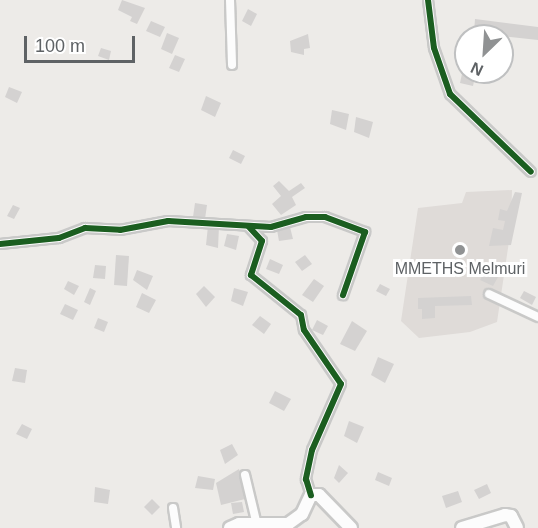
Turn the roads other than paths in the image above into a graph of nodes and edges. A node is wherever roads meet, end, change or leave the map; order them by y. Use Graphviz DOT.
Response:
graph roads {
  1 [pos="230,0"];
  2 [pos="428,0"];
  3 [pos="232,65"];
  4 [pos="531,172"];
  5 [pos="249,227"];
  6 [pos="0,244"];
  7 [pos="489,294"];
  8 [pos="343,295"];
  9 [pos="538,316"];
  10 [pos="245,475"];
  11 [pos="311,495"];
  12 [pos="173,508"];
  13 [pos="257,525"];
  14 [pos="176,528"];
  15 [pos="230,528"];
  16 [pos="351,528"];
  17 [pos="462,528"];
  18 [pos="517,528"];
  1 -- 3 [label="street"];
  2 -- 4 [label="street"];
  5 -- 6 [label="street"];
  5 -- 8 [label="street"];
  5 -- 11 [label="street"];
  7 -- 9 [label="street"];
  10 -- 13 [label="street"];
  11 -- 13 [label="street"];
  11 -- 16 [label="street"];
  12 -- 14 [label="street"];
  13 -- 15 [label="street"];
  17 -- 18 [label="street"];
}
